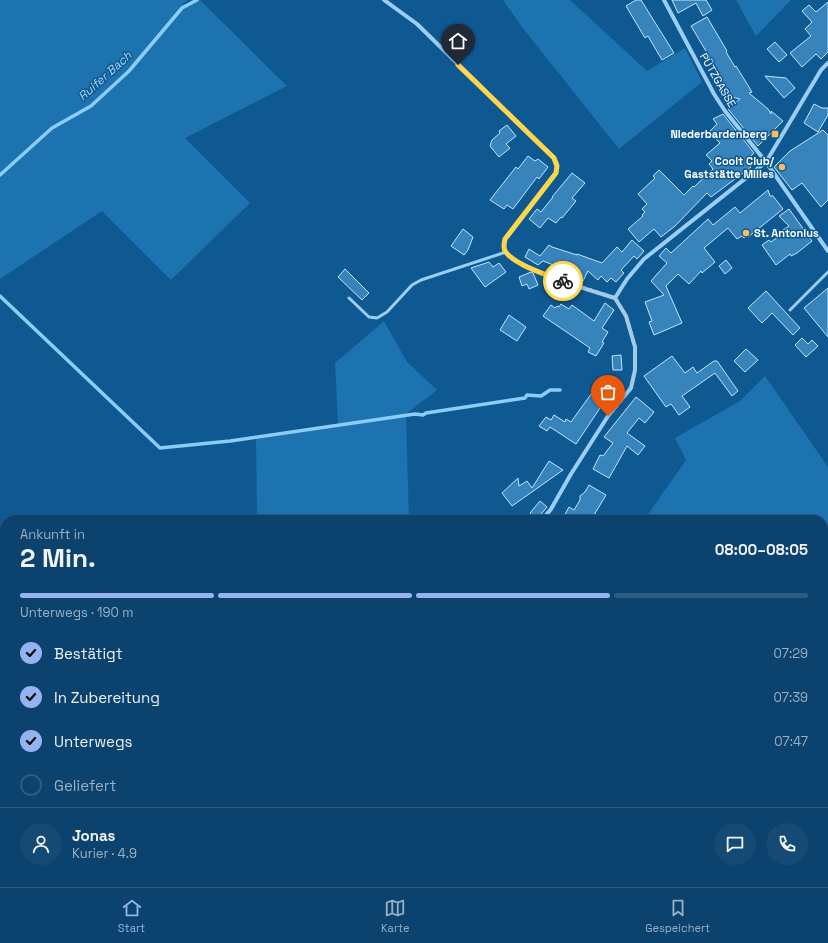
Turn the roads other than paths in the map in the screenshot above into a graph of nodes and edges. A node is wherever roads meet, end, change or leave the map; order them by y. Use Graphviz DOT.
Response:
graph roads {
  1 [pos="384,0"];
  2 [pos="664,0"];
  3 [pos="828,63"];
  4 [pos="766,162"];
  5 [pos="828,251"];
  6 [pos="506,252"];
  7 [pos="828,272"];
  8 [pos="349,298"];
  9 [pos="615,298"];
  10 [pos="790,310"];
  11 [pos="546,515"];
  1 -- 6 [label="street"];
  2 -- 4 [label="street, PÜTZGASSE"];
  3 -- 4 [label="street"];
  4 -- 5 [label="street, PÜTZGASSE"];
  4 -- 9 [label="street"];
  6 -- 8 [label="lane"];
  6 -- 9 [label="street"];
  7 -- 10 [label="lane"];
  9 -- 11 [label="street"];
}
